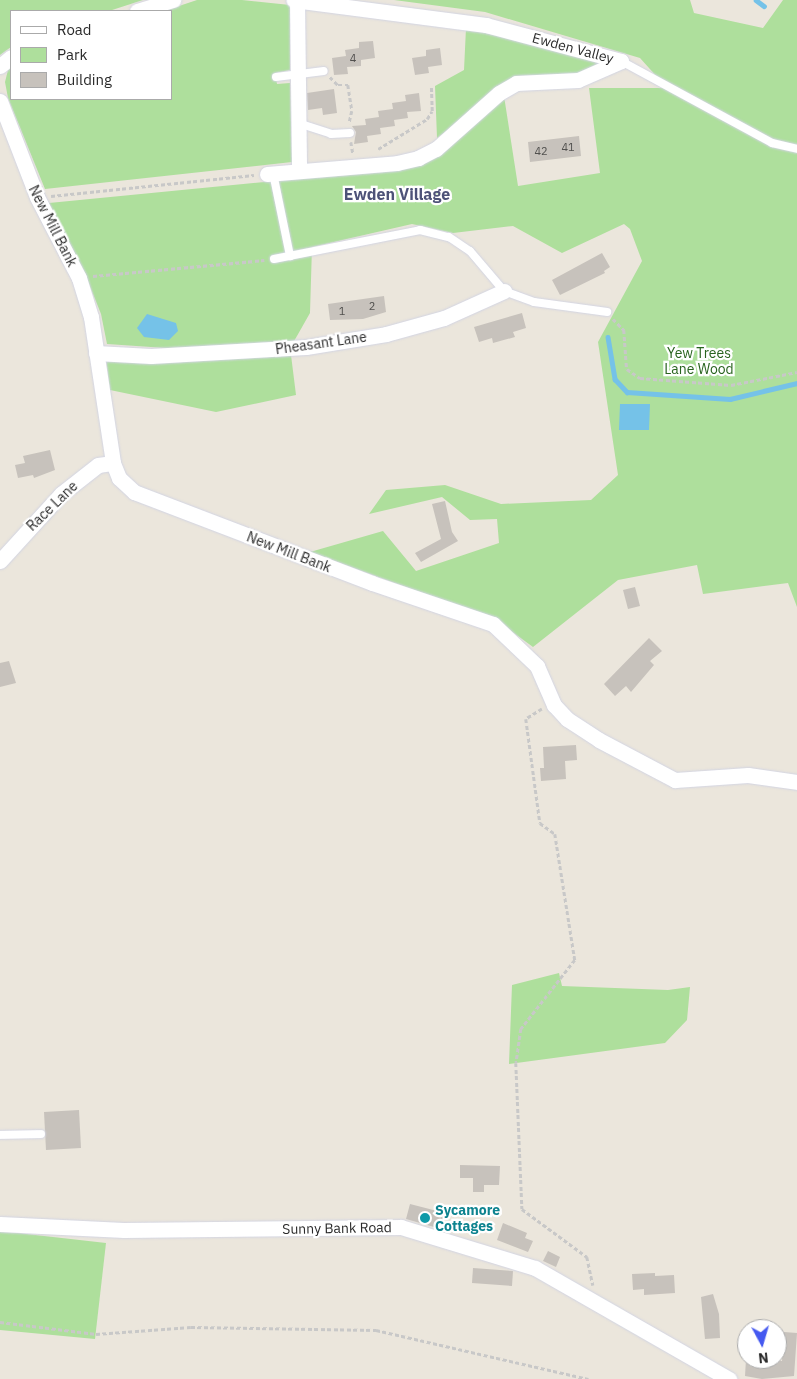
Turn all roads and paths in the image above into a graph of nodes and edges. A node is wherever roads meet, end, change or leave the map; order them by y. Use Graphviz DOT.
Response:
graph roads {
  1 [pos="173,0"];
  2 [pos="296,0"];
  3 [pos="140,10"];
  4 [pos="621,61"];
  5 [pos="324,71"];
  6 [pos="298,74"];
  7 [pos="276,77"];
  8 [pos="431,86"];
  9 [pos="0,101"];
  10 [pos="298,122"];
  11 [pos="350,133"];
  12 [pos="797,149"];
  13 [pos="359,152"];
  14 [pos="374,152"];
  15 [pos="299,171"];
  16 [pos="270,174"];
  17 [pos="37,197"];
  18 [pos="290,256"];
  19 [pos="274,259"];
  20 [pos="79,278"];
  21 [pos="504,291"];
  22 [pos="607,312"];
  23 [pos="96,353"];
  24 [pos="797,372"];
  25 [pos="112,463"];
  26 [pos="0,561"];
  27 [pos="548,706"];
  28 [pos="797,782"];
  29 [pos="41,1134"];
  30 [pos="0,1135"];
  31 [pos="0,1224"];
  32 [pos="598,1303"];
  33 [pos="0,1322"];
  34 [pos="588,1379"];
  35 [pos="729,1379"];
  1 -- 3 [label="street"];
  2 -- 4 [label="street, Ewden Valley"];
  2 -- 6 [label="street, Ewden Valley"];
  4 -- 12 [label="lane"];
  4 -- 15 [label="street, Ewden Valley"];
  5 -- 6 [label="lane"];
  5 -- 11 [label="path"];
  6 -- 7 [label="lane"];
  6 -- 10 [label="street, Ewden Valley"];
  8 -- 14 [label="path"];
  9 -- 17 [label="street, New Mill Bank"];
  10 -- 11 [label="lane"];
  10 -- 15 [label="street, Ewden Valley"];
  11 -- 13 [label="path"];
  15 -- 16 [label="street, Ewden Valley"];
  16 -- 17 [label="path"];
  16 -- 18 [label="lane"];
  17 -- 20 [label="street, New Mill Bank"];
  18 -- 19 [label="lane"];
  18 -- 21 [label="lane"];
  19 -- 20 [label="path"];
  20 -- 23 [label="street, New Mill Bank"];
  21 -- 22 [label="lane"];
  21 -- 23 [label="street, Pheasant Lane"];
  22 -- 24 [label="path"];
  23 -- 25 [label="street, New Mill Bank"];
  25 -- 26 [label="street, Race Lane"];
  25 -- 28 [label="street, New Mill Bank"];
  27 -- 32 [label="path"];
  29 -- 30 [label="lane"];
  31 -- 32 [label="street, Sunny Bank Road"];
  32 -- 35 [label="street, Sunny Bank Road"];
  33 -- 34 [label="path"];
}
